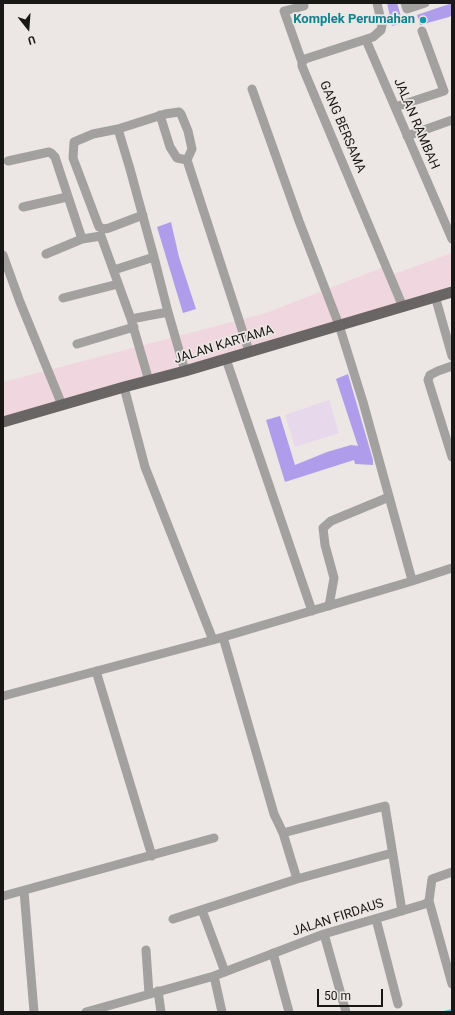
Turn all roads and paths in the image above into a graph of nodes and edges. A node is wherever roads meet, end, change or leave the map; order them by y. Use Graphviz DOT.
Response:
graph roads {
  1 [pos="303,3"];
  2 [pos="376,3"];
  3 [pos="405,3"];
  4 [pos="425,3"];
  5 [pos="422,31"];
  6 [pos="366,40"];
  7 [pos="302,62"];
  8 [pos="252,89"];
  9 [pos="448,89"];
  10 [pos="395,107"];
  11 [pos="160,115"];
  12 [pos="452,120"];
  13 [pos="118,129"];
  14 [pos="407,136"];
  15 [pos="187,160"];
  16 [pos="8,161"];
  17 [pos="67,197"];
  18 [pos="23,207"];
  19 [pos="143,215"];
  20 [pos="82,239"];
  21 [pos="452,239"];
  22 [pos="46,254"];
  23 [pos="3,255"];
  24 [pos="154,257"];
  25 [pos="114,270"];
  26 [pos="118,284"];
  27 [pos="452,292"];
  28 [pos="435,296"];
  29 [pos="63,298"];
  30 [pos="403,307"];
  31 [pos="168,312"];
  32 [pos="132,323"];
  33 [pos="339,325"];
  34 [pos="77,344"];
  35 [pos="249,351"];
  36 [pos="452,356"];
  37 [pos="226,359"];
  38 [pos="452,366"];
  39 [pos="185,371"];
  40 [pos="149,381"];
  41 [pos="124,387"];
  42 [pos="62,405"];
  43 [pos="3,422"];
  44 [pos="452,457"];
  45 [pos="389,497"];
  46 [pos="452,568"];
  47 [pos="412,580"];
  48 [pos="329,606"];
  49 [pos="312,611"];
  50 [pos="223,636"];
  51 [pos="213,640"];
  52 [pos="96,671"];
  53 [pos="3,696"];
  54 [pos="283,833"];
  55 [pos="214,838"];
  56 [pos="392,853"];
  57 [pos="152,856"];
  58 [pos="452,872"];
  59 [pos="297,879"];
  60 [pos="24,891"];
  61 [pos="3,896"];
  62 [pos="429,901"];
  63 [pos="202,910"];
  64 [pos="402,911"];
  65 [pos="173,919"];
  66 [pos="376,919"];
  67 [pos="324,934"];
  68 [pos="146,950"];
  69 [pos="273,953"];
  70 [pos="225,972"];
  71 [pos="214,976"];
  72 [pos="452,984"];
  73 [pos="153,993"];
  74 [pos="398,1004"];
  75 [pos="34,1012"];
  76 [pos="86,1012"];
  77 [pos="161,1012"];
  78 [pos="222,1012"];
  79 [pos="289,1012"];
  80 [pos="346,1012"];
  1 -- 7 [label="street, GANG BERSAMA"];
  2 -- 6 [label="street"];
  3 -- 4 [label="street"];
  5 -- 9 [label="street"];
  6 -- 7 [label="street"];
  6 -- 10 [label="street, JALAN RAMBAH"];
  7 -- 30 [label="street, GANG BERSAMA"];
  8 -- 33 [label="street"];
  9 -- 10 [label="street"];
  10 -- 14 [label="street, JALAN RAMBAH"];
  11 -- 13 [label="street"];
  11 -- 15 [label="street"];
  11 -- 15 [label="street"];
  12 -- 14 [label="street"];
  13 -- 19 [label="street"];
  13 -- 19 [label="street"];
  14 -- 21 [label="street, JALAN RAMBAH"];
  15 -- 35 [label="street"];
  16 -- 17 [label="street"];
  17 -- 18 [label="street"];
  17 -- 20 [label="street"];
  19 -- 24 [label="street"];
  20 -- 22 [label="street"];
  20 -- 25 [label="street"];
  23 -- 42 [label="street"];
  24 -- 25 [label="street"];
  24 -- 31 [label="street"];
  25 -- 26 [label="street"];
  26 -- 29 [label="street"];
  26 -- 32 [label="street"];
  27 -- 28 [label="main road, JALAN KARTAMA"];
  28 -- 30 [label="main road, JALAN KARTAMA"];
  28 -- 36 [label="street"];
  30 -- 33 [label="main road, JALAN KARTAMA"];
  31 -- 32 [label="street"];
  31 -- 39 [label="street"];
  32 -- 34 [label="street"];
  32 -- 40 [label="street"];
  33 -- 35 [label="main road, JALAN KARTAMA"];
  33 -- 45 [label="street"];
  35 -- 37 [label="main road, JALAN KARTAMA"];
  37 -- 39 [label="main road, JALAN KARTAMA"];
  37 -- 49 [label="street"];
  38 -- 44 [label="street"];
  39 -- 40 [label="main road, JALAN KARTAMA"];
  40 -- 41 [label="main road, JALAN KARTAMA"];
  41 -- 42 [label="main road, JALAN KARTAMA"];
  41 -- 51 [label="street"];
  42 -- 43 [label="main road, JALAN KARTAMA"];
  45 -- 47 [label="street"];
  45 -- 48 [label="street"];
  46 -- 47 [label="street"];
  47 -- 48 [label="street"];
  48 -- 49 [label="street"];
  49 -- 50 [label="street"];
  50 -- 51 [label="street"];
  50 -- 54 [label="street"];
  51 -- 52 [label="street"];
  52 -- 53 [label="street"];
  52 -- 57 [label="street"];
  54 -- 56 [label="street"];
  54 -- 59 [label="street"];
  55 -- 57 [label="street"];
  56 -- 59 [label="street"];
  56 -- 64 [label="street"];
  57 -- 60 [label="street"];
  58 -- 62 [label="street"];
  59 -- 63 [label="street"];
  60 -- 61 [label="street"];
  60 -- 75 [label="street"];
  62 -- 64 [label="street, JALAN FIRDAUS"];
  62 -- 72 [label="street"];
  63 -- 65 [label="street"];
  63 -- 70 [label="street"];
  64 -- 66 [label="street, JALAN FIRDAUS"];
  66 -- 67 [label="street, JALAN FIRDAUS"];
  66 -- 74 [label="street"];
  67 -- 69 [label="street, JALAN FIRDAUS"];
  67 -- 80 [label="street"];
  68 -- 73 [label="street"];
  69 -- 70 [label="street, JALAN FIRDAUS"];
  69 -- 79 [label="street"];
  70 -- 71 [label="street, JALAN FIRDAUS"];
  71 -- 73 [label="street, JALAN FIRDAUS"];
  71 -- 78 [label="street"];
  73 -- 76 [label="street, JALAN FIRDAUS"];
  73 -- 77 [label="street"];
}
